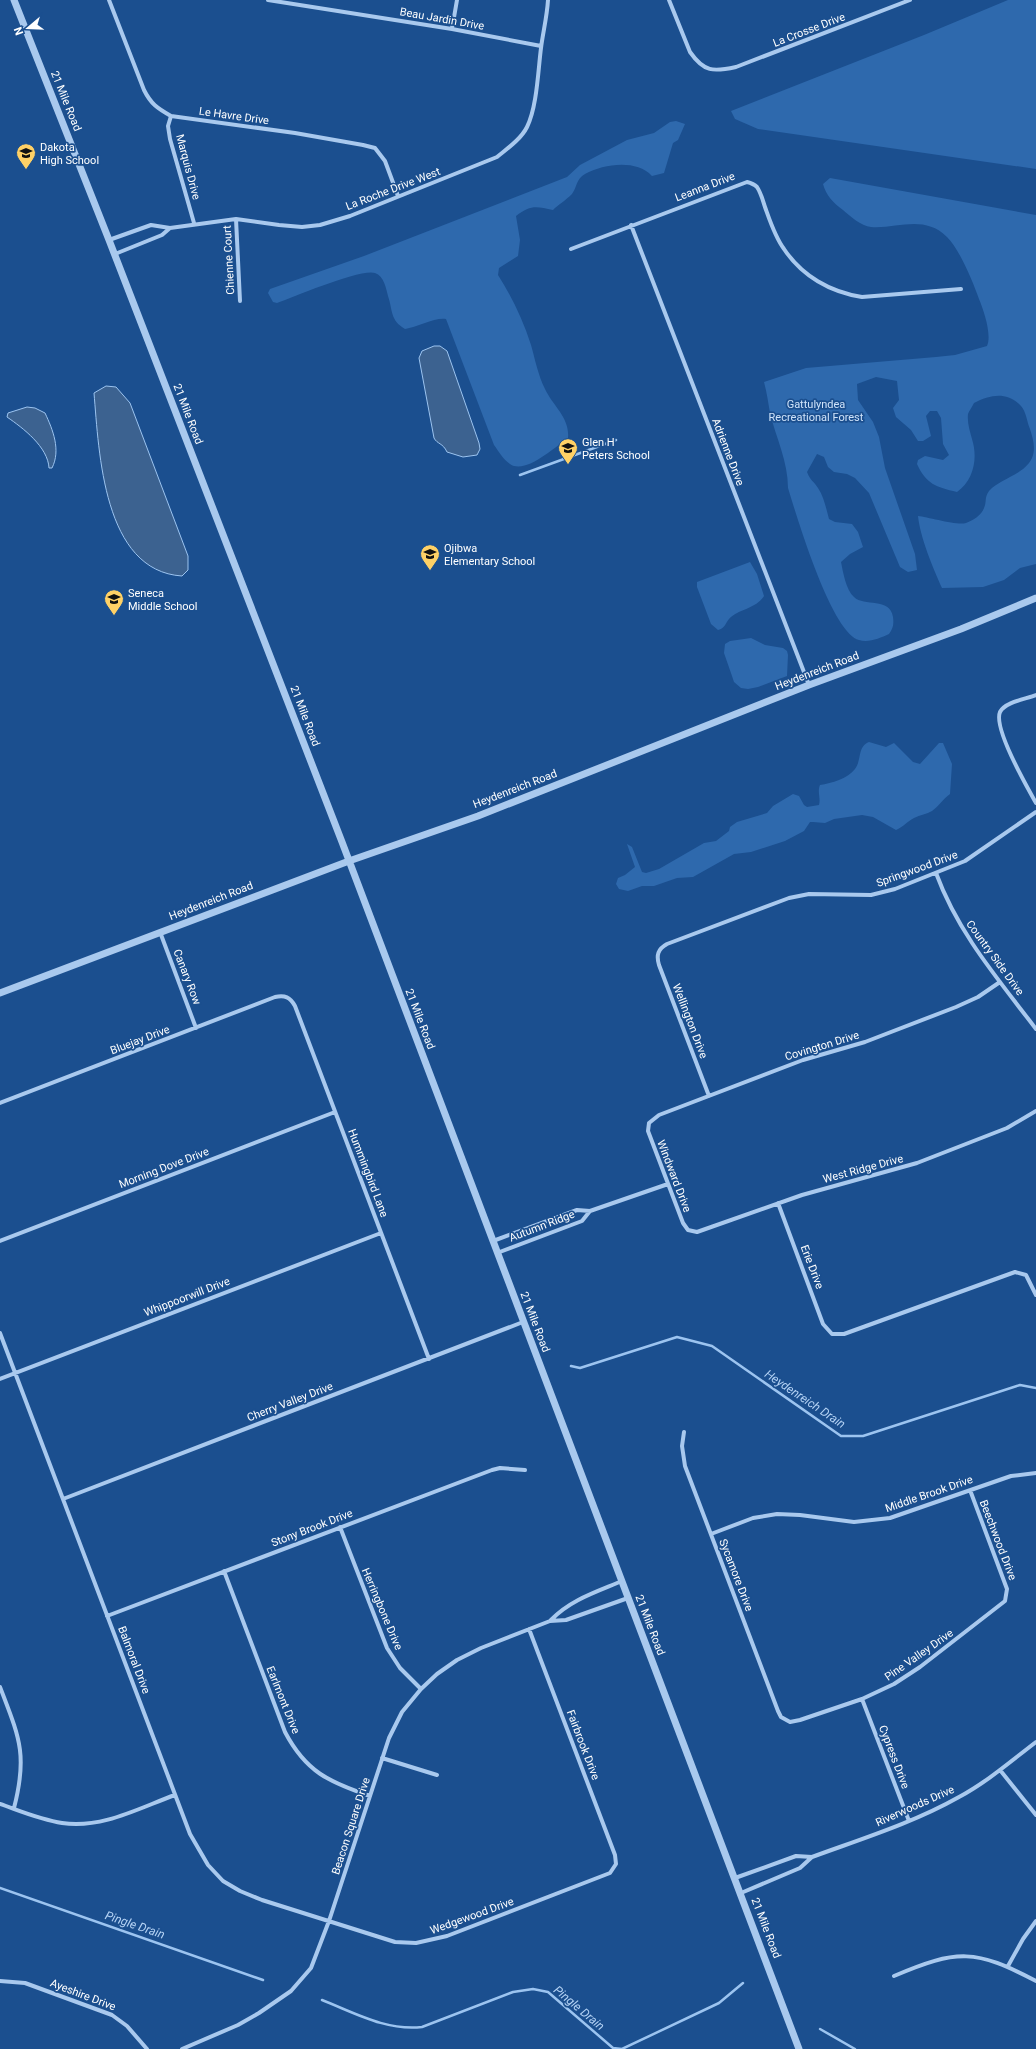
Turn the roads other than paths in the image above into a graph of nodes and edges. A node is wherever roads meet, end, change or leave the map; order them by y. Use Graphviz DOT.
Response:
graph roads {
  1 [pos="14,0"];
  2 [pos="109,0"];
  3 [pos="268,0"];
  4 [pos="457,0"];
  5 [pos="548,0"];
  6 [pos="669,0"];
  7 [pos="910,0"];
  8 [pos="286,2"];
  9 [pos="452,29"];
  10 [pos="541,46"];
  11 [pos="171,116"];
  12 [pos="398,196"];
  13 [pos="236,218"];
  14 [pos="194,223"];
  15 [pos="631,225"];
  16 [pos="170,228"];
  17 [pos="109,240"];
  18 [pos="571,249"];
  19 [pos="115,254"];
  20 [pos="961,289"];
  21 [pos="240,301"];
  22 [pos="1036,598"];
  23 [pos="809,685"];
  24 [pos="1036,695"];
  25 [pos="1036,802"];
  26 [pos="1036,812"];
  27 [pos="349,861"];
  28 [pos="936,873"];
  29 [pos="160,932"];
  30 [pos="659,952"];
  31 [pos="1000,982"];
  32 [pos="0,993"];
  33 [pos="287,996"];
  34 [pos="196,1028"];
  35 [pos="1036,1029"];
  36 [pos="709,1096"];
  37 [pos="0,1103"];
  38 [pos="1036,1111"];
  39 [pos="335,1112"];
  40 [pos="649,1123"];
  41 [pos="668,1184"];
  42 [pos="778,1203"];
  43 [pos="590,1211"];
  44 [pos="691,1232"];
  45 [pos="381,1233"];
  46 [pos="0,1241"];
  47 [pos="493,1241"];
  48 [pos="497,1253"];
  49 [pos="1036,1295"];
  50 [pos="523,1322"];
  51 [pos="0,1333"];
  52 [pos="429,1359"];
  53 [pos="15,1373"];
  54 [pos="0,1379"];
  55 [pos="684,1432"];
  56 [pos="525,1470"];
  57 [pos="1036,1473"];
  58 [pos="970,1490"];
  59 [pos="63,1499"];
  60 [pos="340,1528"];
  61 [pos="711,1534"];
  62 [pos="224,1571"];
  63 [pos="622,1581"];
  64 [pos="1006,1597"];
  65 [pos="628,1598"];
  66 [pos="107,1616"];
  67 [pos="550,1621"];
  68 [pos="529,1629"];
  69 [pos="0,1687"];
  70 [pos="421,1689"];
  71 [pos="862,1699"];
  72 [pos="785,1720"];
  73 [pos="1036,1742"];
  74 [pos="382,1758"];
  75 [pos="1000,1770"];
  76 [pos="438,1775"];
  77 [pos="175,1795"];
  78 [pos="370,1796"];
  79 [pos="0,1804"];
  80 [pos="14,1808"];
  81 [pos="1036,1815"];
  82 [pos="909,1821"];
  83 [pos="812,1857"];
  84 [pos="615,1868"];
  85 [pos="735,1878"];
  86 [pos="741,1893"];
  87 [pos="329,1921"];
  88 [pos="1036,1921"];
  89 [pos="1008,1966"];
  90 [pos="894,1976"];
  91 [pos="0,1981"];
  92 [pos="1036,1981"];
  93 [pos="147,2049"];
  94 [pos="182,2049"];
  95 [pos="799,2049"];
  1 -- 17 [label="street, 21 Mile Road"];
  2 -- 11 [label="street, Le Havre Drive"];
  3 -- 8 [label="street, Beau Jardin Drive"];
  4 -- 9 [label="street"];
  5 -- 10 [label="street, La Roche Drive West"];
  6 -- 7 [label="street, La Crosse Drive"];
  8 -- 9 [label="street, Beau Jardin Drive"];
  9 -- 10 [label="street, Beau Jardin Drive"];
  10 -- 12 [label="street, La Roche Drive West"];
  11 -- 12 [label="street, Le Havre Drive"];
  11 -- 14 [label="street, Marquis Drive"];
  12 -- 13 [label="street, La Roche Drive West"];
  13 -- 14 [label="street, La Roche Drive West"];
  13 -- 21 [label="street, Chienne Court"];
  14 -- 16 [label="street, La Roche Drive West"];
  15 -- 18 [label="street, Leanna Drive"];
  15 -- 20 [label="street, Leanna Drive"];
  15 -- 23 [label="street, Adrienne Drive"];
  16 -- 17 [label="street, La Roche Drive West"];
  16 -- 19 [label="street, La Roche Drive West"];
  17 -- 19 [label="street, 21 Mile Road"];
  19 -- 27 [label="street, 21 Mile Road"];
  22 -- 23 [label="street, Heydenreich Road"];
  23 -- 27 [label="street, Heydenreich Road"];
  24 -- 25 [label="street"];
  26 -- 28 [label="street, Springwood Drive"];
  27 -- 29 [label="street, Heydenreich Road"];
  27 -- 47 [label="street, 21 Mile Road"];
  28 -- 30 [label="street, Springwood Drive"];
  28 -- 31 [label="street, Country Side Drive"];
  29 -- 32 [label="street, Heydenreich Road"];
  29 -- 34 [label="street, Canary Row"];
  30 -- 36 [label="street, Wellington Drive"];
  31 -- 35 [label="street, Country Side Drive"];
  31 -- 36 [label="street, Covington Drive"];
  33 -- 34 [label="street, Bluejay Drive"];
  33 -- 39 [label="street, Hummingbird Lane"];
  34 -- 37 [label="street, Bluejay Drive"];
  36 -- 40 [label="street, Covington Drive"];
  38 -- 42 [label="street, West Ridge Drive"];
  39 -- 45 [label="street, Hummingbird Lane"];
  39 -- 46 [label="street, Morning Dove Drive"];
  40 -- 41 [label="street, Windward Drive"];
  41 -- 43 [label="street, Autumn Ridge"];
  41 -- 44 [label="street, Windward Drive"];
  42 -- 44 [label="street, West Ridge Drive"];
  42 -- 49 [label="street, Erie Drive"];
  43 -- 47 [label="street, Autumn Ridge"];
  43 -- 48 [label="street, Autumn Ridge"];
  45 -- 52 [label="street, Hummingbird Lane"];
  45 -- 53 [label="street, Whippoorwill Drive"];
  47 -- 48 [label="street, 21 Mile Road"];
  48 -- 50 [label="street, 21 Mile Road"];
  50 -- 52 [label="street, Cherry Valley Drive"];
  50 -- 63 [label="street, 21 Mile Road"];
  51 -- 53 [label="street, Balmoral Drive"];
  52 -- 59 [label="street, Cherry Valley Drive"];
  53 -- 54 [label="street, Whippoorwill Drive"];
  53 -- 59 [label="street, Balmoral Drive"];
  55 -- 61 [label="street, Sycamore Drive"];
  56 -- 60 [label="street, Stony Brook Drive"];
  57 -- 58 [label="street, Middle Brook Drive"];
  58 -- 61 [label="street, Middle Brook Drive"];
  58 -- 64 [label="street, Beechwood Drive"];
  59 -- 66 [label="street, Balmoral Drive"];
  60 -- 62 [label="street, Stony Brook Drive"];
  60 -- 70 [label="street, Herringbone Drive"];
  61 -- 72 [label="street, Sycamore Drive"];
  62 -- 66 [label="street, Stony Brook Drive"];
  62 -- 78 [label="street, Earlmont Drive"];
  63 -- 65 [label="street, 21 Mile Road"];
  63 -- 67 [label="street, Beacon Square Drive"];
  64 -- 71 [label="street, Pine Valley Drive"];
  65 -- 67 [label="street, Beacon Square Drive"];
  65 -- 85 [label="street, 21 Mile Road"];
  66 -- 77 [label="street, Balmoral Drive"];
  67 -- 68 [label="street, Beacon Square Drive"];
  68 -- 70 [label="street, Beacon Square Drive"];
  68 -- 84 [label="street, Fairbrook Drive"];
  69 -- 80 [label="street"];
  70 -- 74 [label="street, Beacon Square Drive"];
  71 -- 72 [label="street, Pine Valley Drive"];
  71 -- 82 [label="street, Cypress Drive"];
  73 -- 75 [label="street, Riverwoods Drive"];
  74 -- 76 [label="street"];
  74 -- 78 [label="street, Beacon Square Drive"];
  75 -- 81 [label="street"];
  75 -- 82 [label="street, Riverwoods Drive"];
  77 -- 80 [label="street"];
  77 -- 87 [label="street, Balmoral Drive"];
  78 -- 87 [label="street, Beacon Square Drive"];
  79 -- 80 [label="street"];
  82 -- 83 [label="street, Riverwoods Drive"];
  83 -- 85 [label="street, Riverwoods Drive"];
  83 -- 86 [label="street, Riverwoods Drive"];
  84 -- 87 [label="street, Wedgewood Drive"];
  85 -- 86 [label="street, 21 Mile Road"];
  86 -- 95 [label="street, 21 Mile Road"];
  87 -- 94 [label="street, Beacon Square Drive"];
  88 -- 89 [label="street"];
  89 -- 90 [label="street"];
  89 -- 92 [label="street"];
  91 -- 93 [label="street, Ayeshire Drive"];
}
